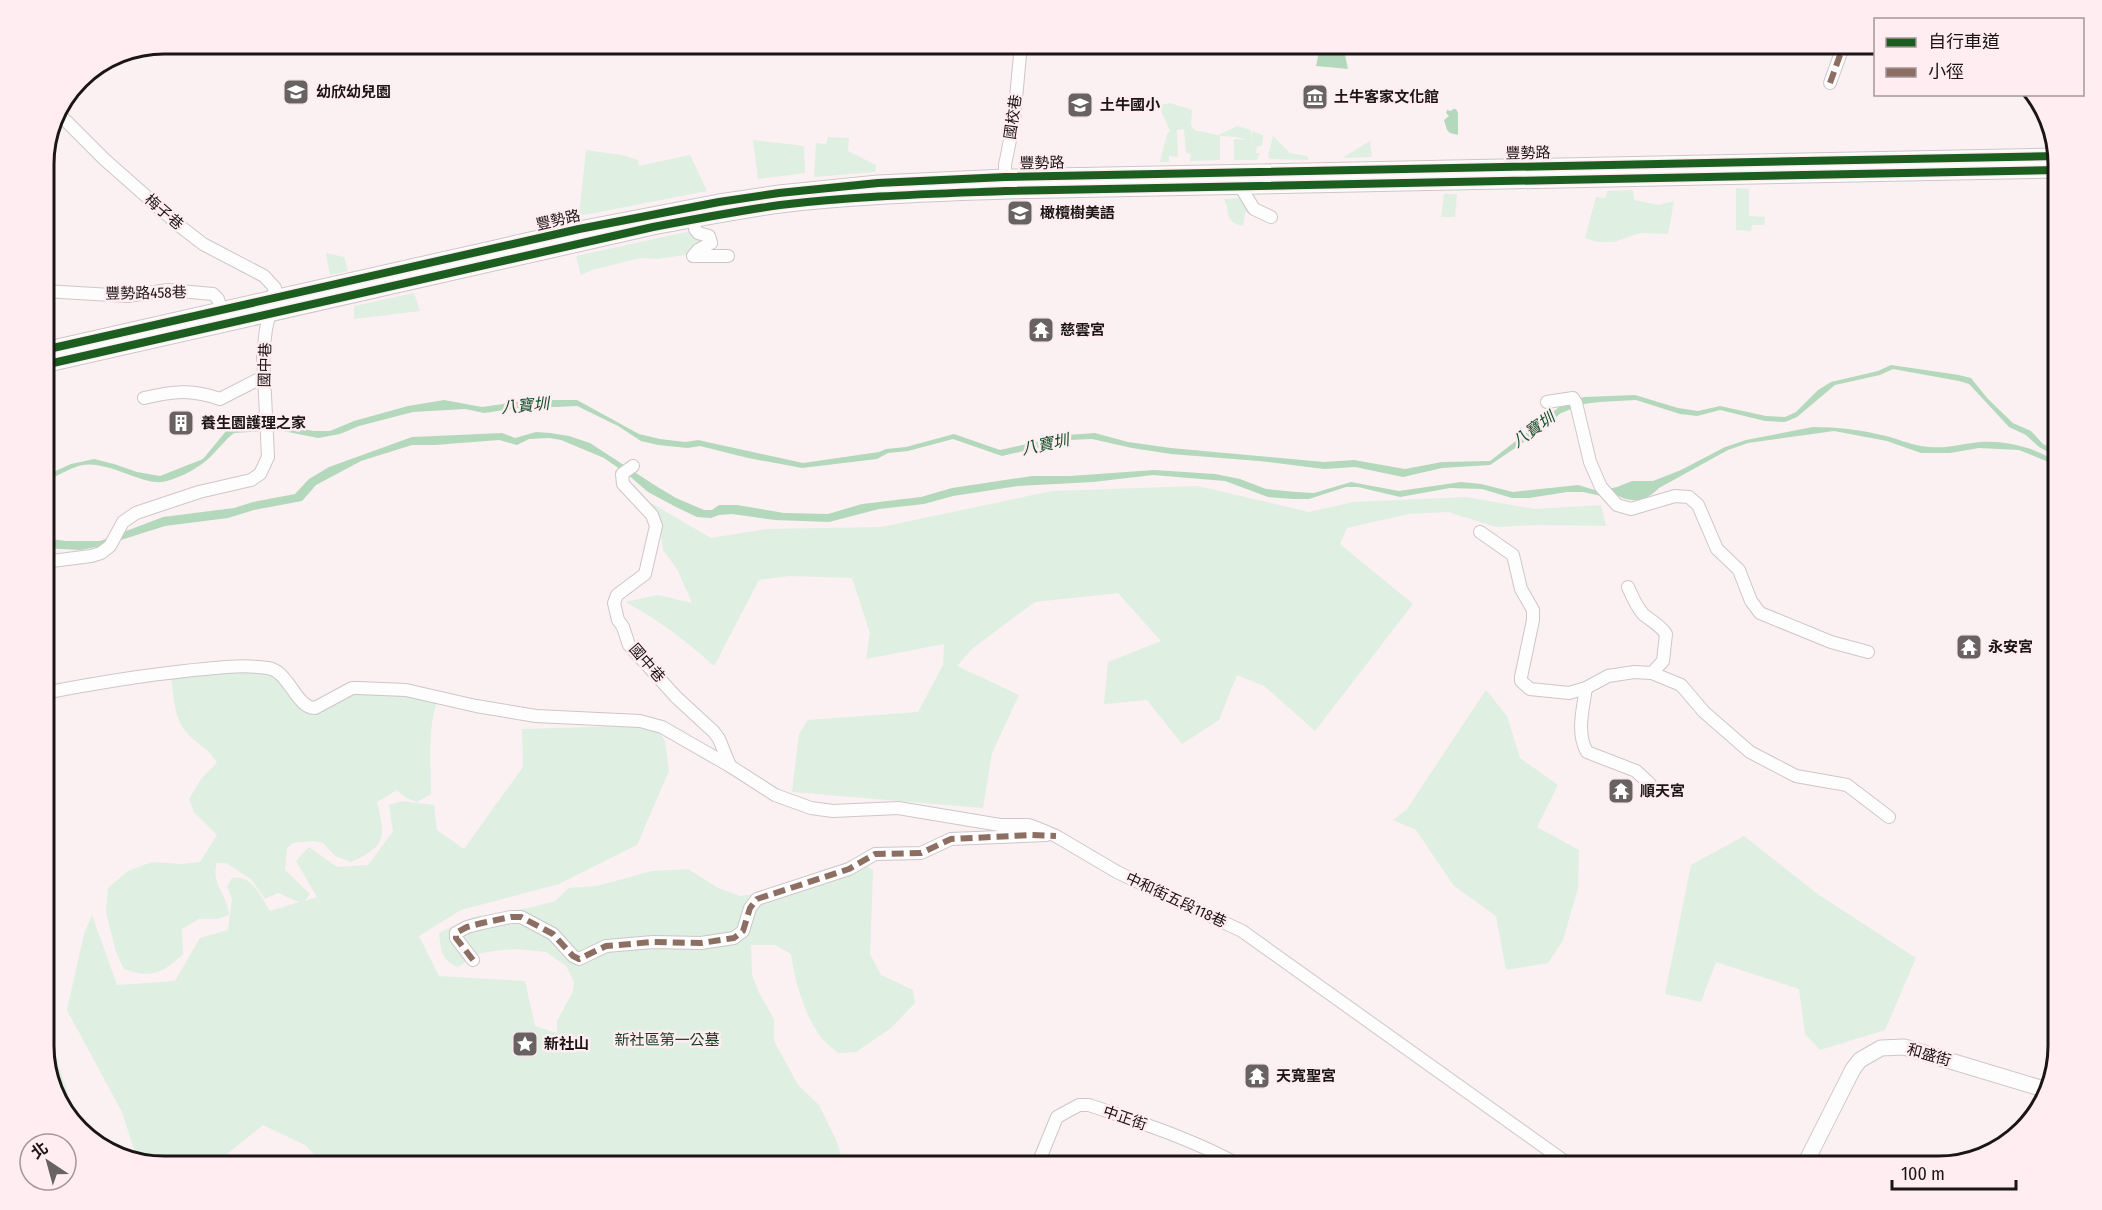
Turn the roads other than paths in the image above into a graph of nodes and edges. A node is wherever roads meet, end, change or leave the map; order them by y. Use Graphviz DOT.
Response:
graph roads {
  1 [pos="1019,54"];
  2 [pos="1840,54"];
  3 [pos="1830,83"];
  4 [pos="64,119"];
  5 [pos="2048,156"];
  6 [pos="2048,170"];
  7 [pos="1129,182"];
  8 [pos="1006,184"];
  9 [pos="1240,186"];
  10 [pos="1271,216"];
  11 [pos="695,229"];
  12 [pos="728,256"];
  13 [pos="54,292"];
  14 [pos="274,298"];
  15 [pos="221,310"];
  16 [pos="269,314"];
  17 [pos="54,348"];
  18 [pos="54,363"];
  19 [pos="263,377"];
  20 [pos="144,398"];
  21 [pos="1547,402"];
  22 [pos="633,466"];
  23 [pos="1480,532"];
  24 [pos="54,561"];
  25 [pos="1628,587"];
  26 [pos="1868,652"];
  27 [pos="1652,673"];
  28 [pos="1586,688"];
  29 [pos="54,691"];
  30 [pos="730,765"];
  31 [pos="1650,784"];
  32 [pos="1889,817"];
  33 [pos="1056,836"];
  34 [pos="473,960"];
  35 [pos="2040,1088"];
  36 [pos="1041,1156"];
  37 [pos="1223,1156"];
  38 [pos="1556,1156"];
  39 [pos="1809,1156"];
  1 -- 8 [label="street, 國校巷"];
  2 -- 3 [label="street"];
  4 -- 14 [label="street, 梅子巷"];
  5 -- 7 [label="main road, 豐勢路"];
  6 -- 9 [label="main road, 豐勢路"];
  7 -- 8 [label="main road, 豐勢路"];
  7 -- 9 [label="main road, 豐勢路"];
  8 -- 14 [label="main road, 豐勢路"];
  8 -- 16 [label="main road, 豐勢路"];
  9 -- 10 [label="street"];
  11 -- 12 [label="street"];
  13 -- 15 [label="street, 豐勢路458巷"];
  14 -- 15 [label="main road, 豐勢路"];
  14 -- 16 [label="street, 國中巷"];
  15 -- 17 [label="main road, 豐勢路"];
  16 -- 18 [label="main road, 豐勢路"];
  16 -- 19 [label="street, 國中巷"];
  19 -- 20 [label="street"];
  19 -- 24 [label="street, 國中巷"];
  21 -- 26 [label="street"];
  22 -- 30 [label="street, 國中巷"];
  23 -- 28 [label="street"];
  25 -- 27 [label="street"];
  27 -- 28 [label="street"];
  27 -- 32 [label="street"];
  28 -- 31 [label="street"];
  29 -- 30 [label="street, 中和街五段118巷"];
  30 -- 33 [label="street, 中和街五段118巷"];
  33 -- 34 [label="street"];
  33 -- 38 [label="street, 中和街五段118巷"];
  35 -- 39 [label="main road, 和盛街"];
  36 -- 37 [label="street, 中正街"];
}
